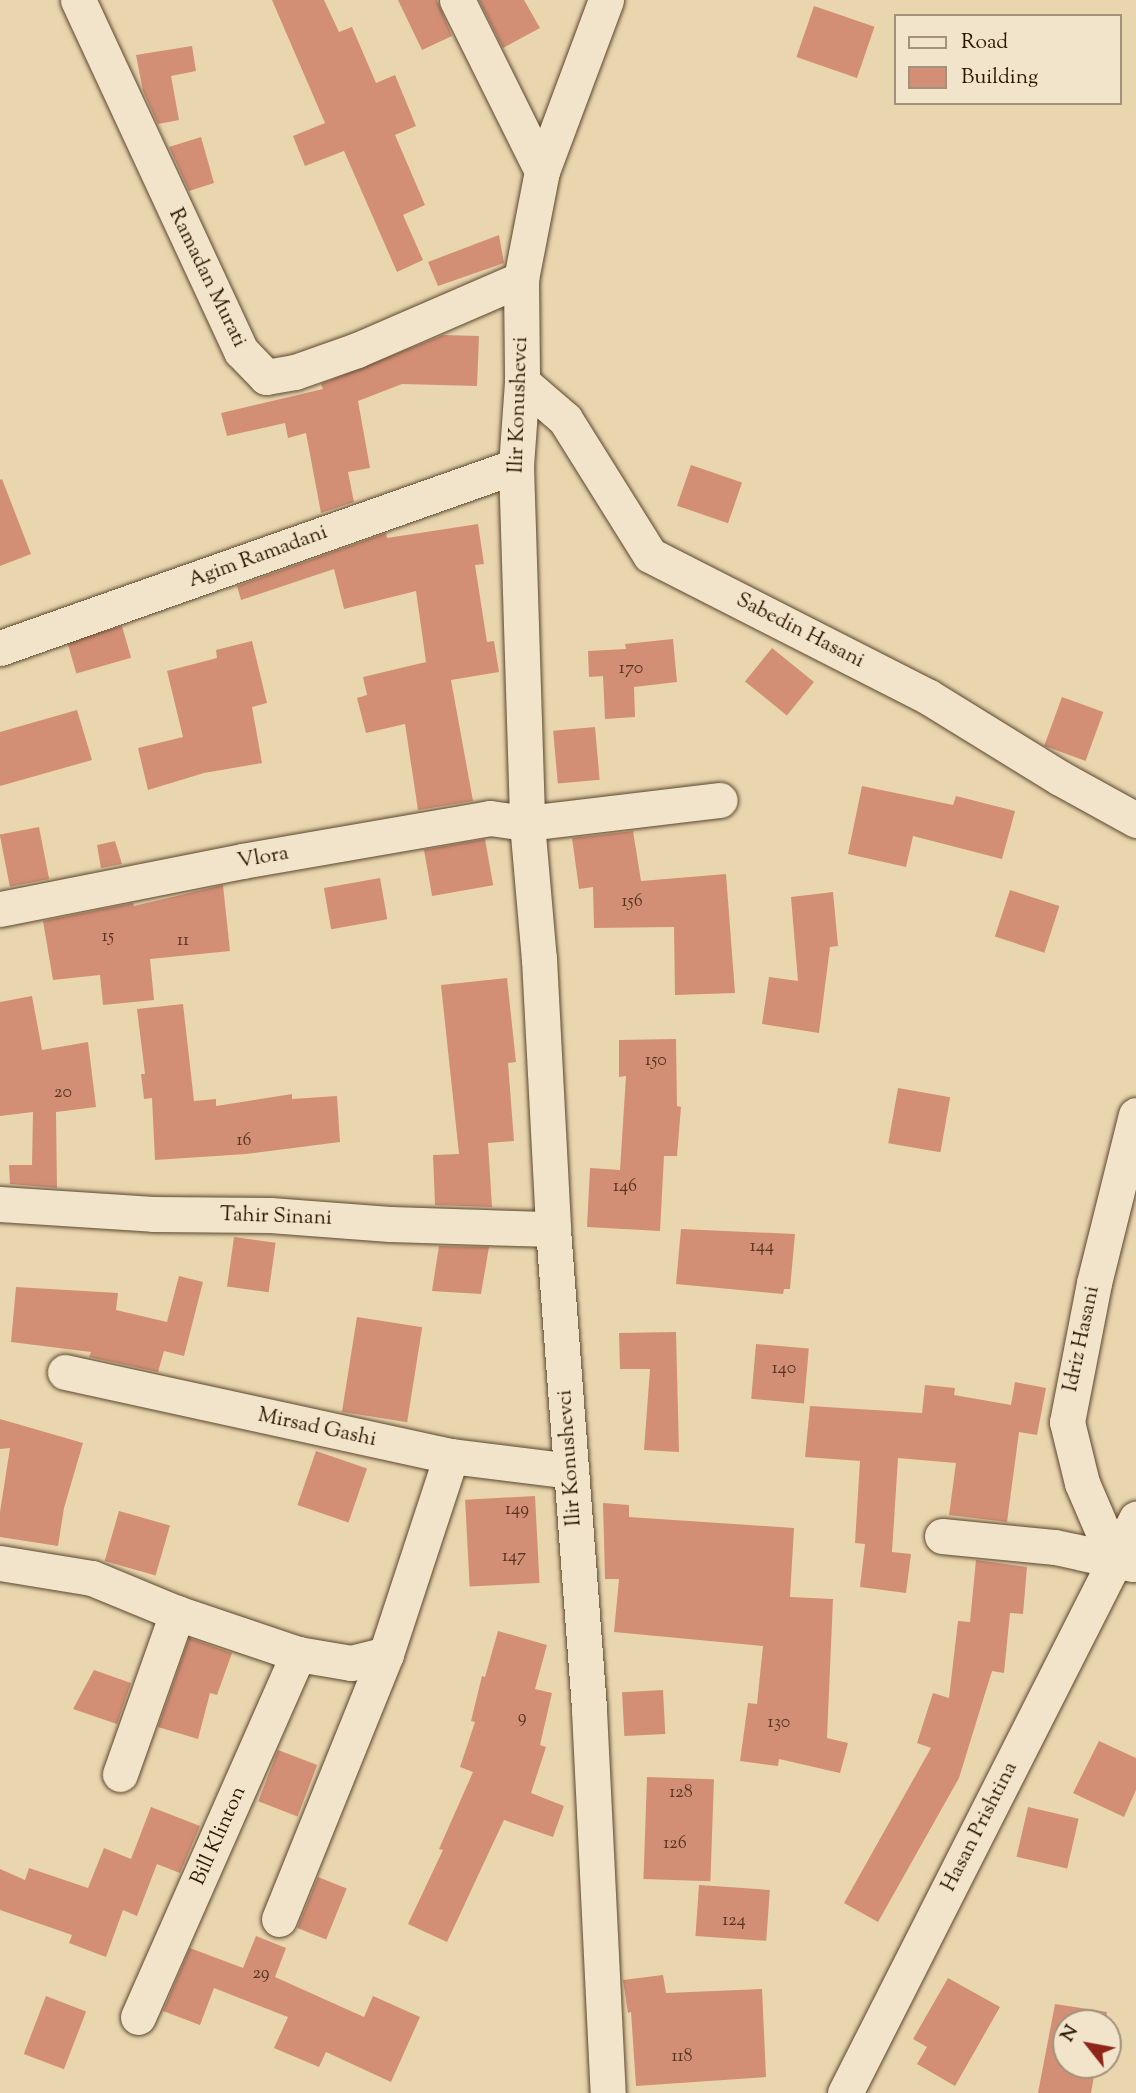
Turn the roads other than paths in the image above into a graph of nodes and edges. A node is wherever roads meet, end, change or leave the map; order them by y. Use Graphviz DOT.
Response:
graph roads {
  1 [pos="78,0"];
  2 [pos="457,0"];
  3 [pos="606,0"];
  4 [pos="542,170"];
  5 [pos="521,279"];
  6 [pos="522,382"];
  7 [pos="516,466"];
  8 [pos="0,648"];
  9 [pos="720,800"];
  10 [pos="1136,820"];
  11 [pos="527,823"];
  12 [pos="0,909"];
  13 [pos="1136,1115"];
  14 [pos="0,1204"];
  15 [pos="553,1229"];
  16 [pos="65,1372"];
  17 [pos="451,1456"];
  18 [pos="571,1471"];
  19 [pos="1136,1519"];
  20 [pos="942,1536"];
  21 [pos="0,1563"];
  22 [pos="1125,1563"];
  23 [pos="177,1613"];
  24 [pos="298,1654"];
  25 [pos="386,1654"];
  26 [pos="120,1774"];
  27 [pos="279,1919"];
  28 [pos="138,2017"];
  29 [pos="608,2093"];
  30 [pos="845,2093"];
  1 -- 5 [label="street, Ramadan Murati"];
  2 -- 4 [label="street"];
  3 -- 4 [label="street, Ilir Konushevci"];
  4 -- 5 [label="street, Ilir Konushevci"];
  5 -- 6 [label="street, Ilir Konushevci"];
  6 -- 7 [label="street, Ilir Konushevci"];
  6 -- 10 [label="street, Sabedin Hasani"];
  7 -- 8 [label="street, Agim Ramadani"];
  7 -- 11 [label="street, Ilir Konushevci"];
  9 -- 11 [label="street"];
  11 -- 12 [label="street, Vlora"];
  11 -- 15 [label="street, Ilir Konushevci"];
  13 -- 22 [label="street, Idriz Hasani"];
  14 -- 15 [label="street, Tahir Sinani"];
  15 -- 18 [label="street, Ilir Konushevci"];
  16 -- 17 [label="street, Mirsad Gashi"];
  17 -- 18 [label="street, Mirsad Gashi"];
  17 -- 25 [label="street"];
  18 -- 29 [label="street, Ilir Konushevci"];
  19 -- 22 [label="street, Hasan Prishtina"];
  20 -- 22 [label="street"];
  21 -- 23 [label="street"];
  22 -- 30 [label="street, Hasan Prishtina"];
  23 -- 24 [label="street"];
  23 -- 26 [label="street"];
  24 -- 25 [label="street"];
  24 -- 28 [label="street, Bill Klinton"];
  25 -- 27 [label="street"];
}
